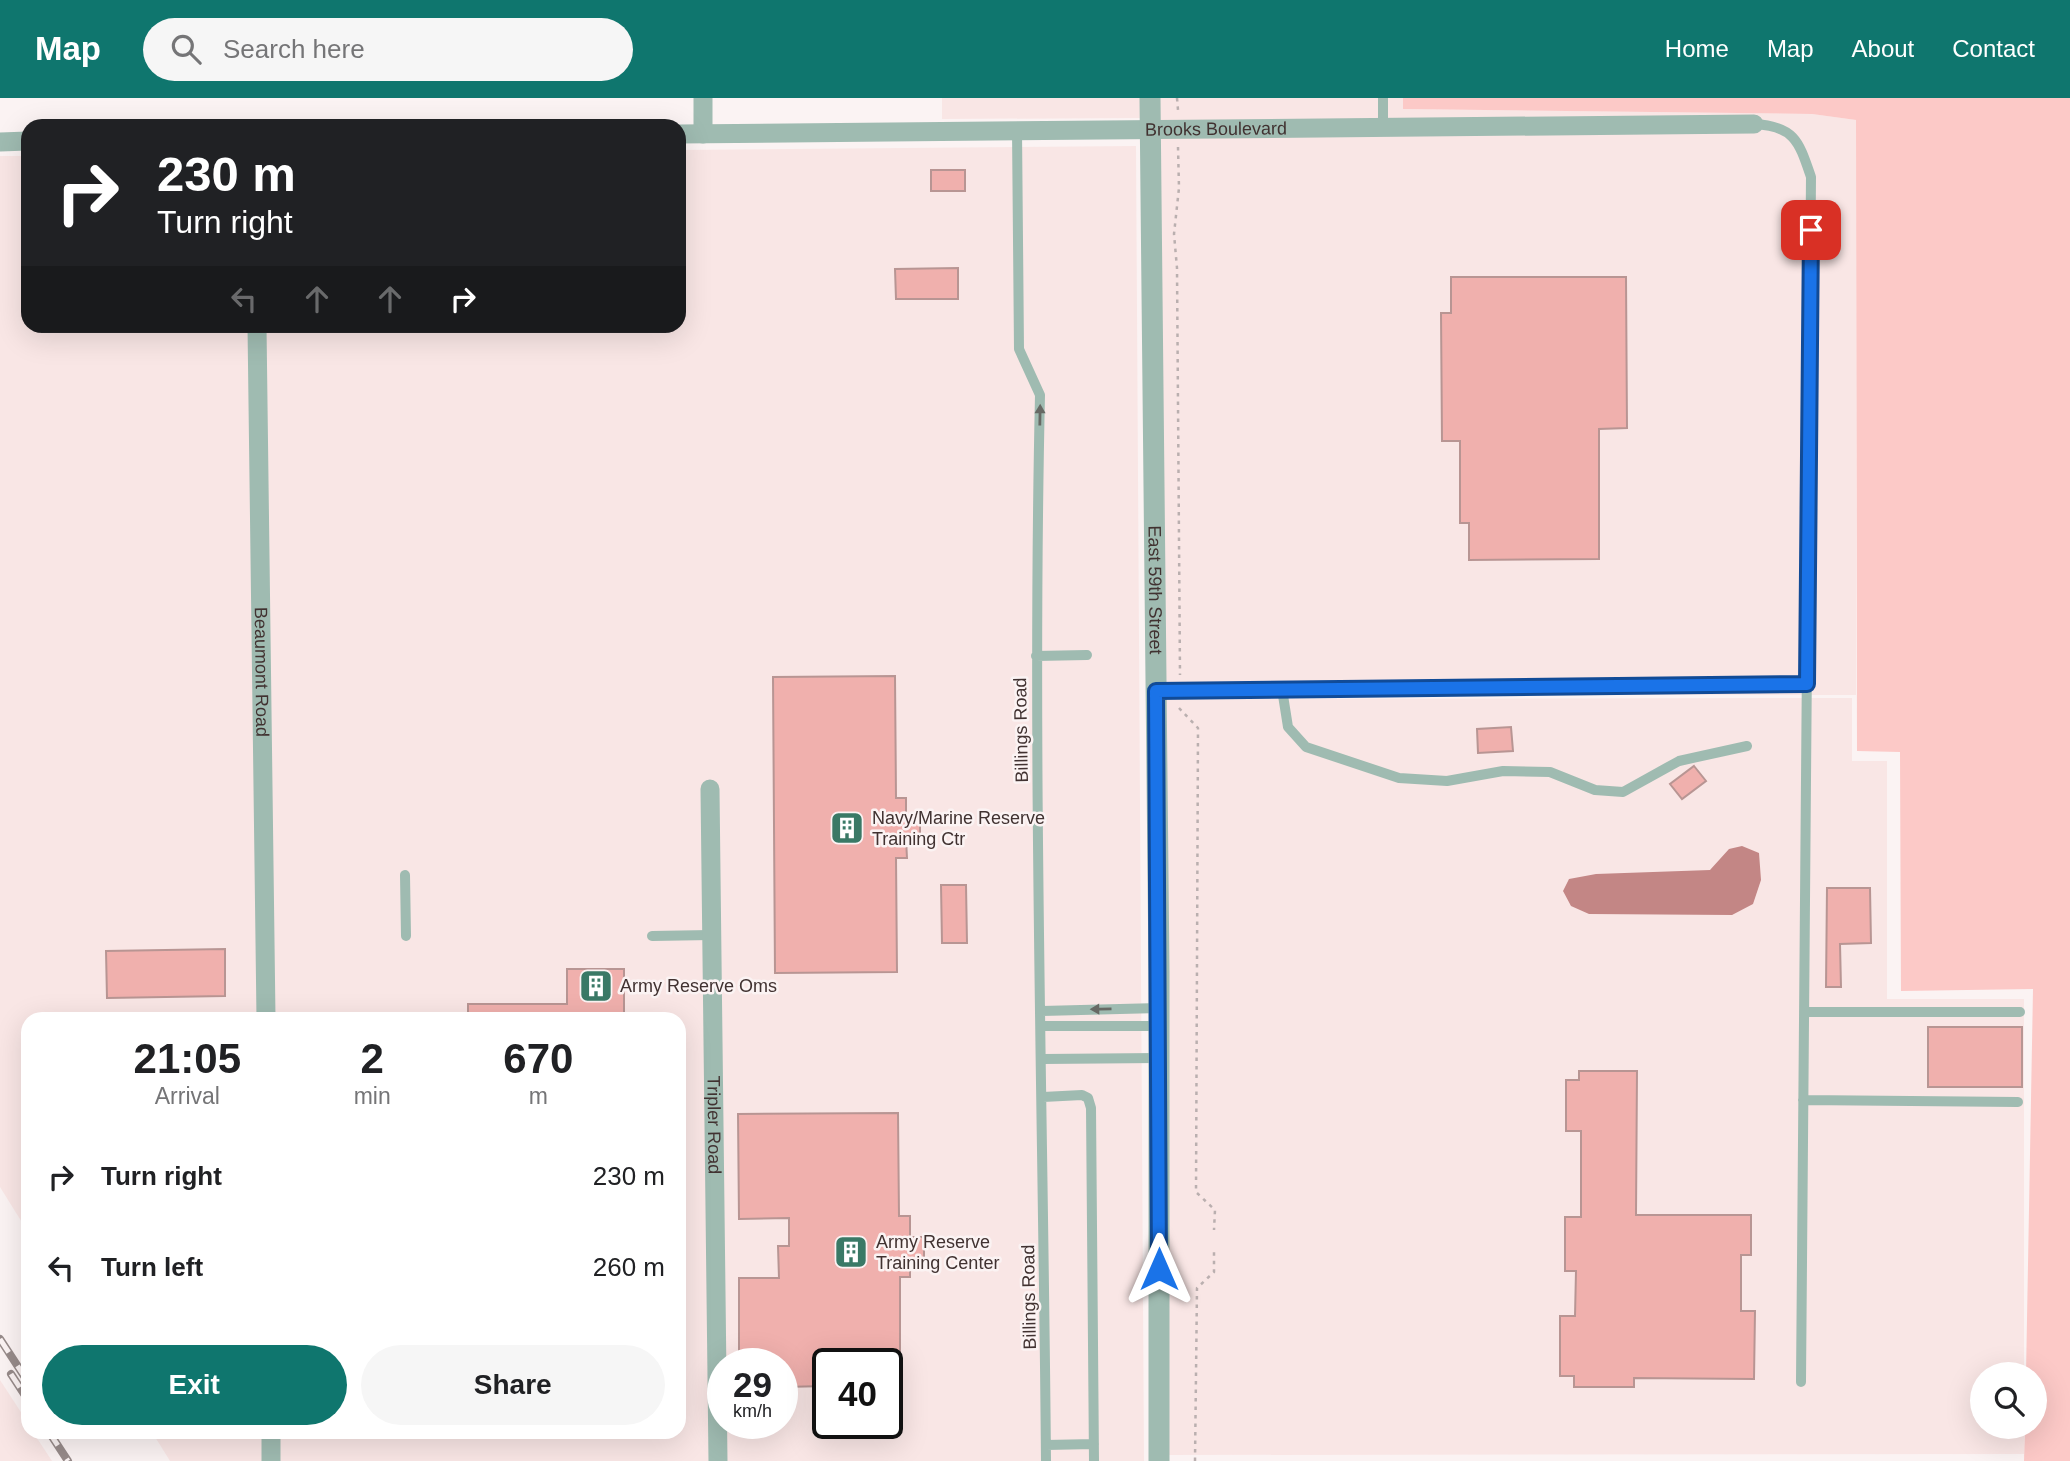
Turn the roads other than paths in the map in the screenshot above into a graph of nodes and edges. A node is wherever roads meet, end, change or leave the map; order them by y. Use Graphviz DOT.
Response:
graph roads {
  1 [pos="703,98"];
  2 [pos="1150,98"];
  3 [pos="1383,98"];
  4 [pos="1754,124"];
  5 [pos="1383,127"];
  6 [pos="1150,128"];
  7 [pos="1017,130"];
  8 [pos="686,134"];
  9 [pos="703,134"];
  10 [pos="21,141"];
  11 [pos="0,142"];
  12 [pos="257,333"];
  13 [pos="1087,655"];
  14 [pos="1036,656"];
  15 [pos="1807,684"];
  16 [pos="1282,689"];
  17 [pos="1156,691"];
  18 [pos="1747,746"];
  19 [pos="710,789"];
  20 [pos="405,875"];
  21 [pos="406,936"];
  22 [pos="652,936"];
  23 [pos="711,936"];
  24 [pos="1042,1011"];
  25 [pos="266,1012"];
  26 [pos="1804,1012"];
  27 [pos="2020,1012"];
  28 [pos="1159,1017"];
  29 [pos="1042,1026"];
  30 [pos="1158,1058"];
  31 [pos="1043,1059"];
  32 [pos="1043,1097"];
  33 [pos="1803,1100"];
  34 [pos="2018,1102"];
  35 [pos="1801,1382"];
  36 [pos="271,1439"];
  37 [pos="1094,1444"];
  38 [pos="1046,1445"];
  39 [pos="271,1461"];
  40 [pos="718,1461"];
  41 [pos="1046,1461"];
  42 [pos="1094,1461"];
  43 [pos="1159,1461"];
  1 -- 9 [label="street"];
  2 -- 6 [label="street, East 59th Street"];
  3 -- 5 [label="lane"];
  4 -- 5 [label="street, Brooks Boulevard"];
  4 -- 15 [label="lane"];
  5 -- 6 [label="street, Brooks Boulevard"];
  6 -- 7 [label="street, Brooks Boulevard"];
  6 -- 17 [label="street, East 59th Street"];
  7 -- 9 [label="street, Brooks Boulevard"];
  14 -- 7 [label="lane, Billings Road, one-way"];
  8 -- 9 [label="street, Brooks Boulevard"];
  10 -- 11 [label="street"];
  12 -- 25 [label="street, Beaumont Road"];
  13 -- 14 [label="lane"];
  14 -- 24 [label="lane, Billings Road"];
  15 -- 16 [label="lane"];
  15 -- 26 [label="lane"];
  16 -- 17 [label="lane"];
  16 -- 18 [label="lane"];
  17 -- 28 [label="street, East 59th Street"];
  19 -- 23 [label="street, Tripler Road"];
  20 -- 21 [label="lane"];
  22 -- 23 [label="lane"];
  23 -- 40 [label="street, Tripler Road"];
  28 -- 24 [label="lane, one-way"];
  24 -- 29 [label="lane, Billings Road"];
  26 -- 27 [label="lane"];
  26 -- 33 [label="lane"];
  28 -- 29 [label="lane"];
  28 -- 30 [label="street, East 59th Street"];
  29 -- 31 [label="lane, Billings Road"];
  30 -- 31 [label="lane"];
  30 -- 43 [label="street, East 59th Street"];
  31 -- 32 [label="lane, Billings Road"];
  32 -- 37 [label="lane"];
  32 -- 38 [label="lane, Billings Road"];
  33 -- 34 [label="lane"];
  33 -- 35 [label="lane"];
  36 -- 39 [label="street"];
  37 -- 38 [label="lane"];
  37 -- 42 [label="lane"];
  38 -- 41 [label="lane, Billings Road"];
}
